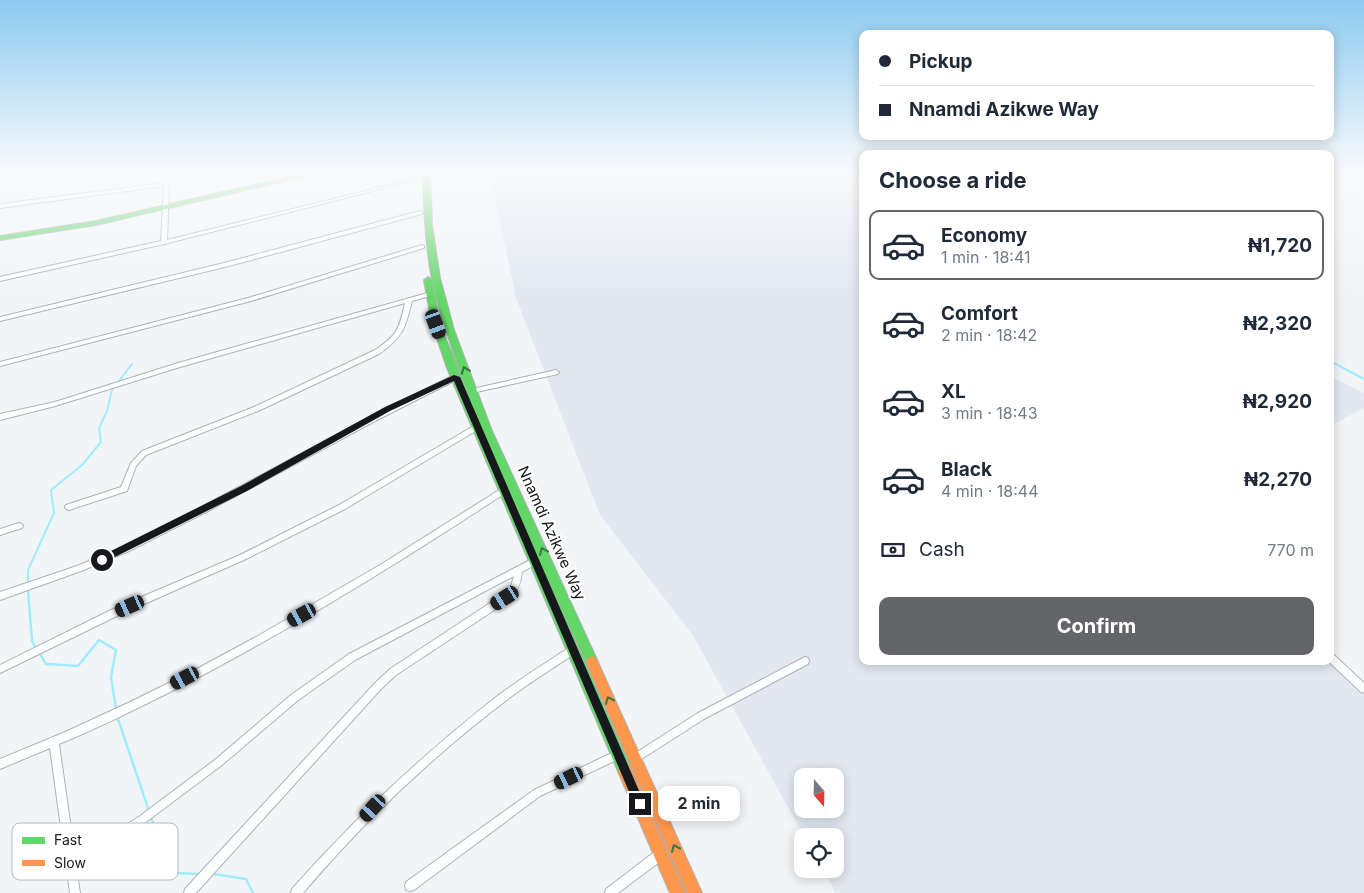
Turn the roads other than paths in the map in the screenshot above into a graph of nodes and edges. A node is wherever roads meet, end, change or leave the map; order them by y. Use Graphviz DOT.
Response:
graph roads {
  1 [pos="420,213"];
  2 [pos="139,214"];
  3 [pos="166,214"];
  4 [pos="273,214"];
  5 [pos="417,214"];
  6 [pos="427,214"];
  7 [pos="0,238"];
  8 [pos="164,242"];
  9 [pos="422,247"];
  10 [pos="0,279"];
  11 [pos="431,294"];
  12 [pos="409,300"];
  13 [pos="0,319"];
  14 [pos="0,364"];
  15 [pos="556,372"];
  16 [pos="456,377"];
  17 [pos="472,390"];
  18 [pos="0,417"];
  19 [pos="477,427"];
  20 [pos="504,490"];
  21 [pos="69,507"];
  22 [pos="19,526"];
  23 [pos="0,532"];
  24 [pos="535,561"];
  25 [pos="518,570"];
  26 [pos="0,596"];
  27 [pos="573,650"];
  28 [pos="805,661"];
  29 [pos="1334,661"];
  30 [pos="0,669"];
  31 [pos="1364,689"];
  32 [pos="54,743"];
  33 [pos="618,755"];
  34 [pos="635,758"];
  35 [pos="0,764"];
  36 [pos="65,823"];
  37 [pos="135,823"];
  38 [pos="661,854"];
  39 [pos="73,880"];
  40 [pos="410,886"];
  41 [pos="75,893"];
  42 [pos="189,893"];
  43 [pos="296,893"];
  44 [pos="610,893"];
  45 [pos="678,893"];
  46 [pos="695,893"];
  1 -- 9 [label="main road, Nnamdi Azikwe Way"];
  2 -- 7 [label="main road"];
  3 -- 8 [label="street"];
  4 -- 8 [label="street"];
  5 -- 13 [label="street"];
  17 -- 6 [label="main road, Nnamdi Azikwe Way, one-way"];
  8 -- 10 [label="street"];
  9 -- 11 [label="main road, Nnamdi Azikwe Way"];
  9 -- 14 [label="street"];
  11 -- 12 [label="street"];
  11 -- 16 [label="main road, Nnamdi Azikwe Way"];
  12 -- 18 [label="street"];
  12 -- 21 [label="street"];
  15 -- 17 [label="street"];
  16 -- 19 [label="main road, Nnamdi Azikwe Way"];
  16 -- 26 [label="street"];
  34 -- 17 [label="main road, Nnamdi Azikwe Way, one-way"];
  19 -- 20 [label="main road, Nnamdi Azikwe Way"];
  19 -- 30 [label="street"];
  20 -- 24 [label="main road, Nnamdi Azikwe Way"];
  20 -- 32 [label="street"];
  22 -- 23 [label="street"];
  24 -- 25 [label="street"];
  24 -- 27 [label="main road, Nnamdi Azikwe Way"];
  25 -- 37 [label="street"];
  25 -- 42 [label="street"];
  27 -- 33 [label="main road, Nnamdi Azikwe Way"];
  27 -- 43 [label="street"];
  28 -- 34 [label="street"];
  29 -- 31 [label="street"];
  32 -- 35 [label="street"];
  32 -- 36 [label="street"];
  33 -- 38 [label="main road, Nnamdi Azikwe Way"];
  33 -- 40 [label="street"];
  46 -- 34 [label="main road, Nnamdi Azikwe Way, one-way"];
  38 -- 44 [label="street"];
  38 -- 45 [label="main road, Nnamdi Azikwe Way"];
  39 -- 41 [label="street"];
}
